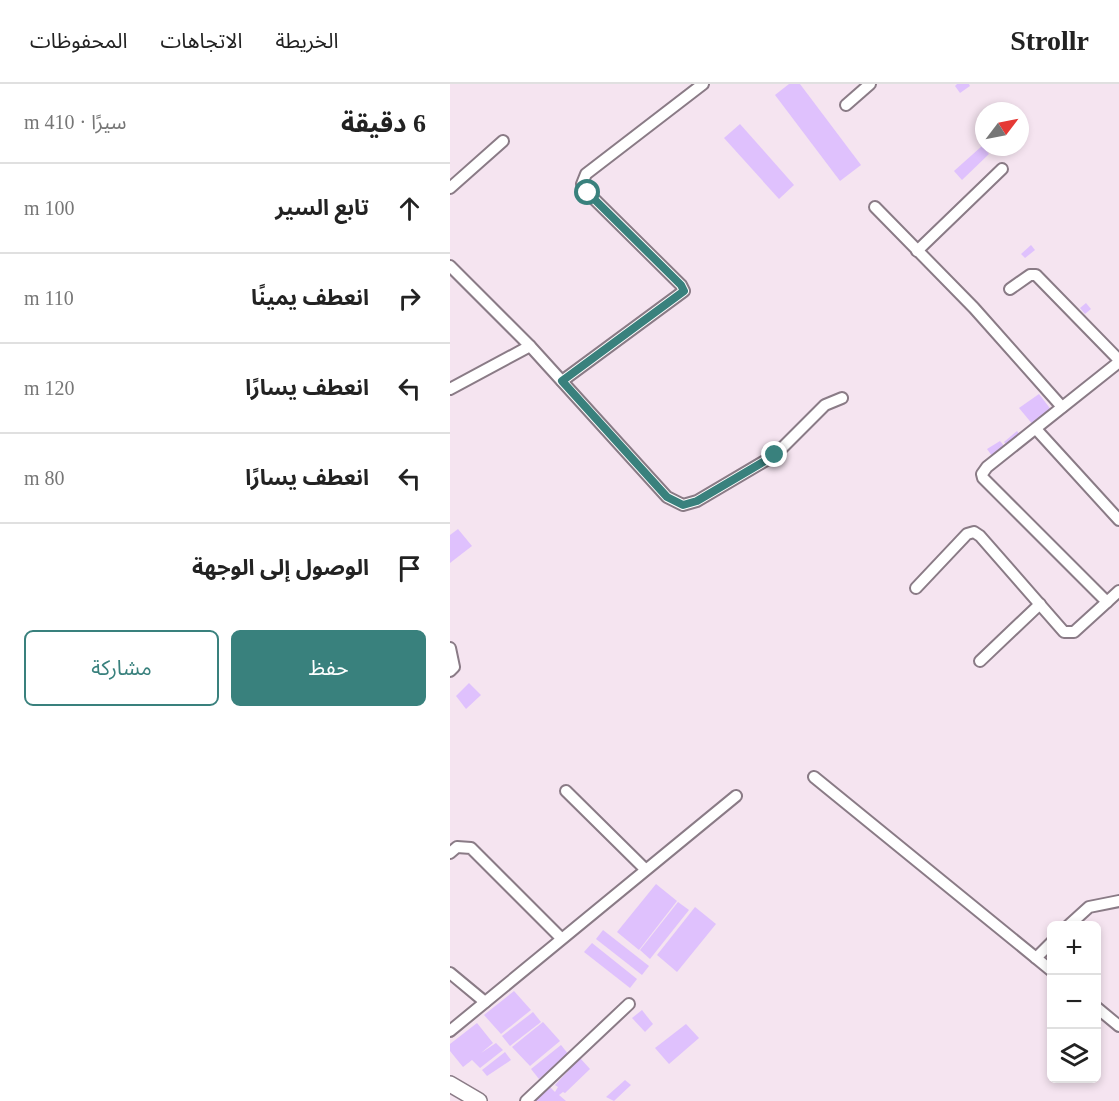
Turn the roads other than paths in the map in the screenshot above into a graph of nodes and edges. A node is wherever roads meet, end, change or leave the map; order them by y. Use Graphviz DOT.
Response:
graph roads {
  1 [pos="703,84"];
  2 [pos="870,84"];
  3 [pos="846,105"];
  4 [pos="503,141"];
  5 [pos="1002,169"];
  6 [pos="450,188"];
  7 [pos="875,207"];
  8 [pos="917,251"];
  9 [pos="450,266"];
  10 [pos="1010,289"];
  11 [pos="530,346"];
  12 [pos="1119,361"];
  13 [pos="562,381"];
  14 [pos="450,389"];
  15 [pos="842,398"];
  16 [pos="1062,407"];
  17 [pos="1036,429"];
  18 [pos="1119,520"];
  19 [pos="916,588"];
  20 [pos="1119,591"];
  21 [pos="1107,602"];
  22 [pos="1040,604"];
  23 [pos="450,648"];
  24 [pos="980,661"];
  25 [pos="450,671"];
  26 [pos="814,777"];
  27 [pos="566,791"];
  28 [pos="736,796"];
  29 [pos="450,853"];
  30 [pos="645,869"];
  31 [pos="1119,901"];
  32 [pos="1074,921"];
  33 [pos="561,938"];
  34 [pos="1047,947"];
  35 [pos="1036,958"];
  36 [pos="1047,967"];
  37 [pos="450,973"];
  38 [pos="485,1002"];
  39 [pos="628,1004"];
  40 [pos="1101,1011"];
  41 [pos="1119,1026"];
  42 [pos="450,1031"];
  43 [pos="450,1084"];
  44 [pos="479,1101"];
  45 [pos="526,1101"];
  1 -- 13 [label="street"];
  2 -- 3 [label="street"];
  4 -- 6 [label="street"];
  5 -- 8 [label="street"];
  7 -- 8 [label="street"];
  8 -- 16 [label="street"];
  9 -- 11 [label="street"];
  10 -- 12 [label="street"];
  11 -- 13 [label="street"];
  11 -- 14 [label="street"];
  12 -- 16 [label="street"];
  13 -- 15 [label="street"];
  16 -- 17 [label="street"];
  17 -- 18 [label="street"];
  17 -- 21 [label="street"];
  19 -- 22 [label="street"];
  20 -- 21 [label="street"];
  21 -- 22 [label="street"];
  22 -- 24 [label="street"];
  23 -- 25 [label="street"];
  26 -- 35 [label="street"];
  27 -- 30 [label="street"];
  28 -- 30 [label="street"];
  29 -- 33 [label="street"];
  30 -- 33 [label="street"];
  31 -- 32 [label="street"];
  33 -- 38 [label="street"];
  34 -- 35 [label="street"];
  35 -- 36 [label="street"];
  37 -- 38 [label="street"];
  38 -- 42 [label="street"];
  39 -- 45 [label="street"];
  40 -- 41 [label="street"];
  43 -- 44 [label="highway"];
}
